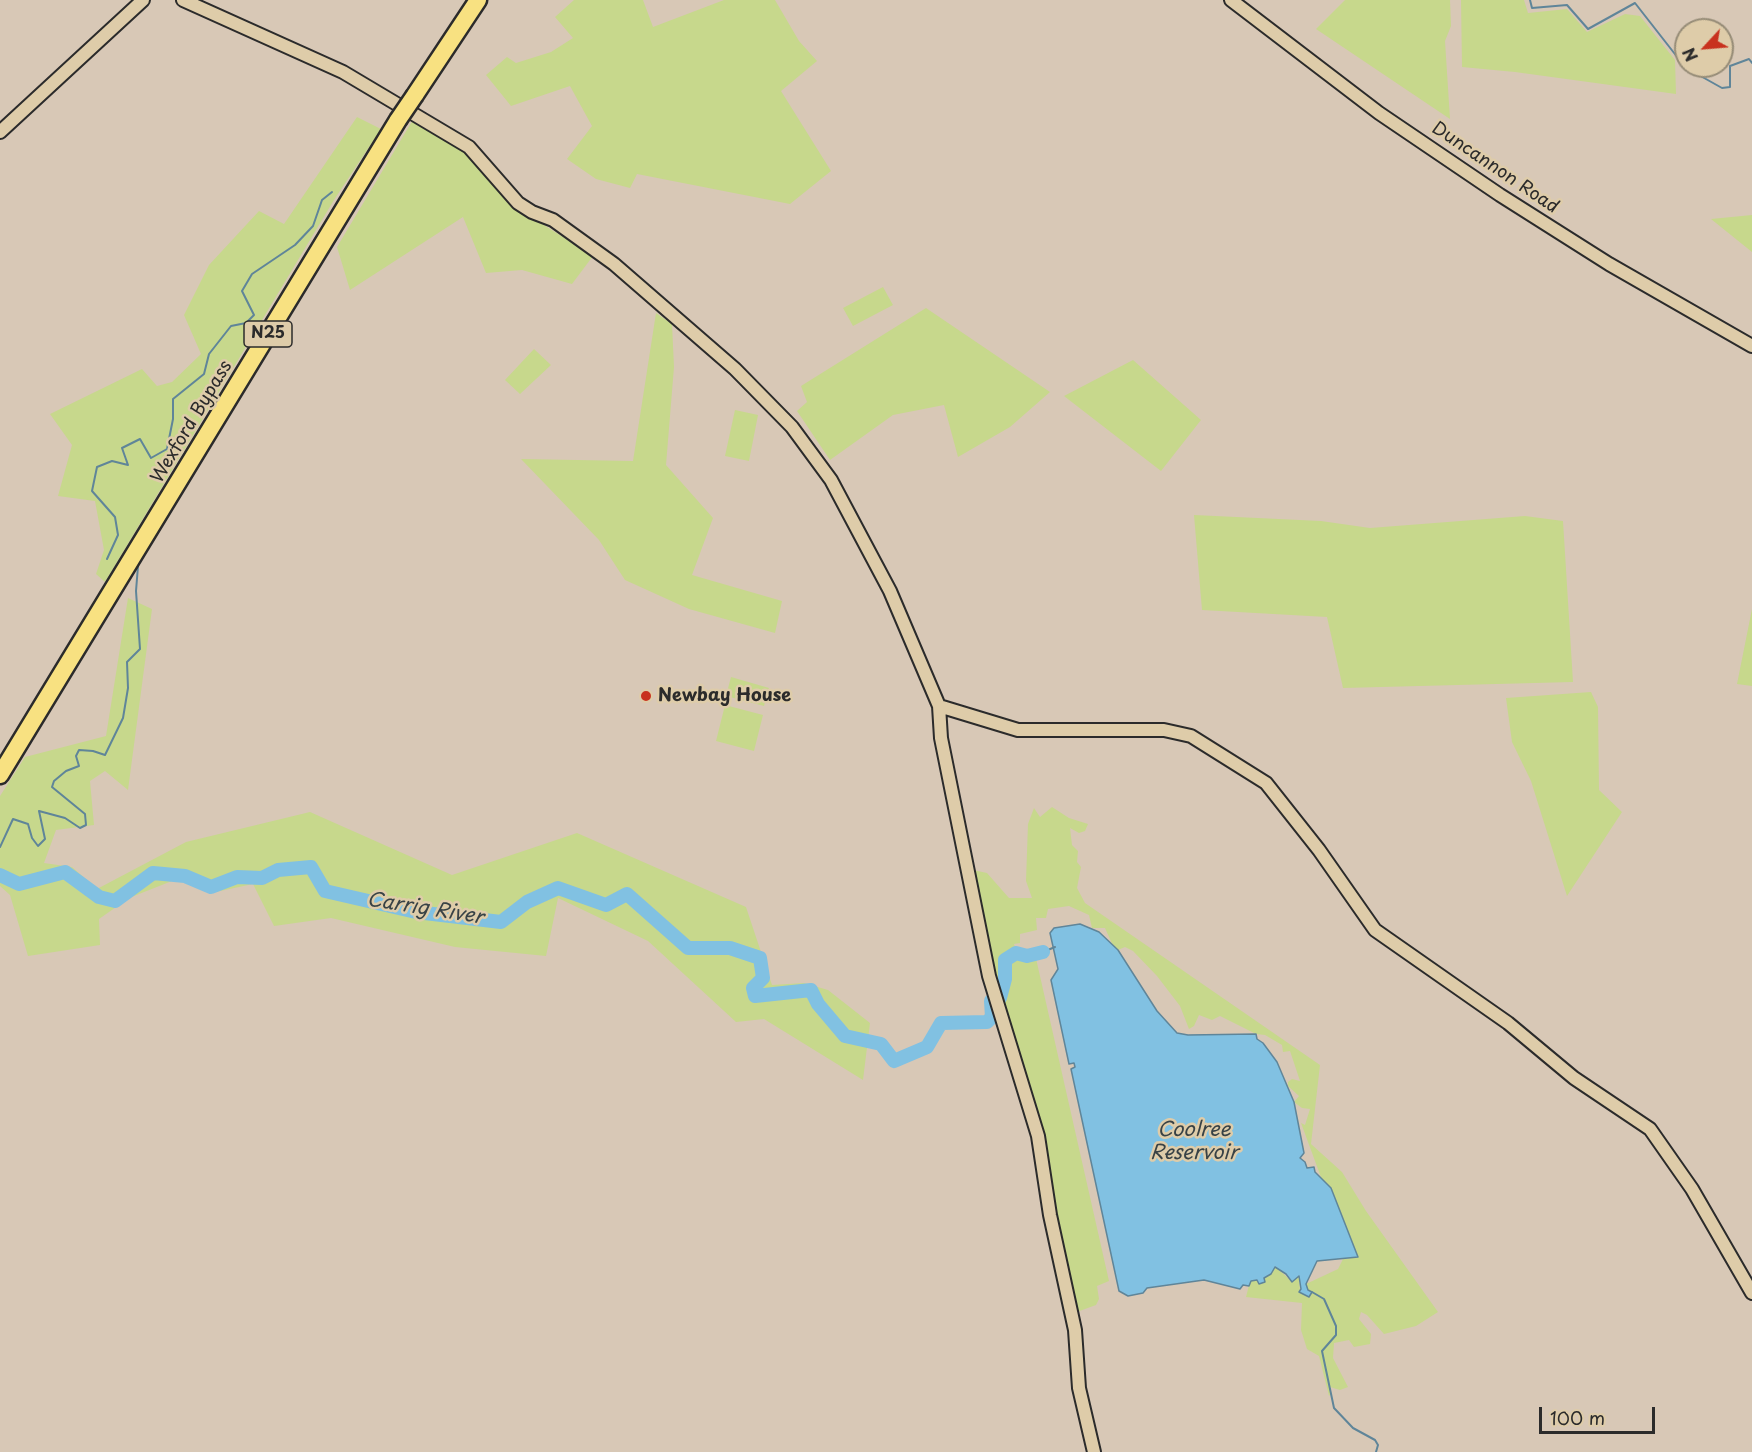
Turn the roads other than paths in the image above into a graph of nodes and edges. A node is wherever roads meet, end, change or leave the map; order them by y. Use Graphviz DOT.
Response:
graph roads {
  1 [pos="142,0"];
  2 [pos="183,0"];
  3 [pos="478,0"];
  4 [pos="1231,0"];
  5 [pos="0,132"];
  6 [pos="1752,346"];
  7 [pos="939,706"];
  8 [pos="0,775"];
  9 [pos="1752,1293"];
  10 [pos="1094,1452"];
  1 -- 5 [label="street"];
  2 -- 7 [label="street"];
  3 -- 8 [label="highway, Wexford Bypass / N25, bridge"];
  4 -- 6 [label="street, Duncannon Road"];
  7 -- 9 [label="street"];
  7 -- 10 [label="street"];
}
